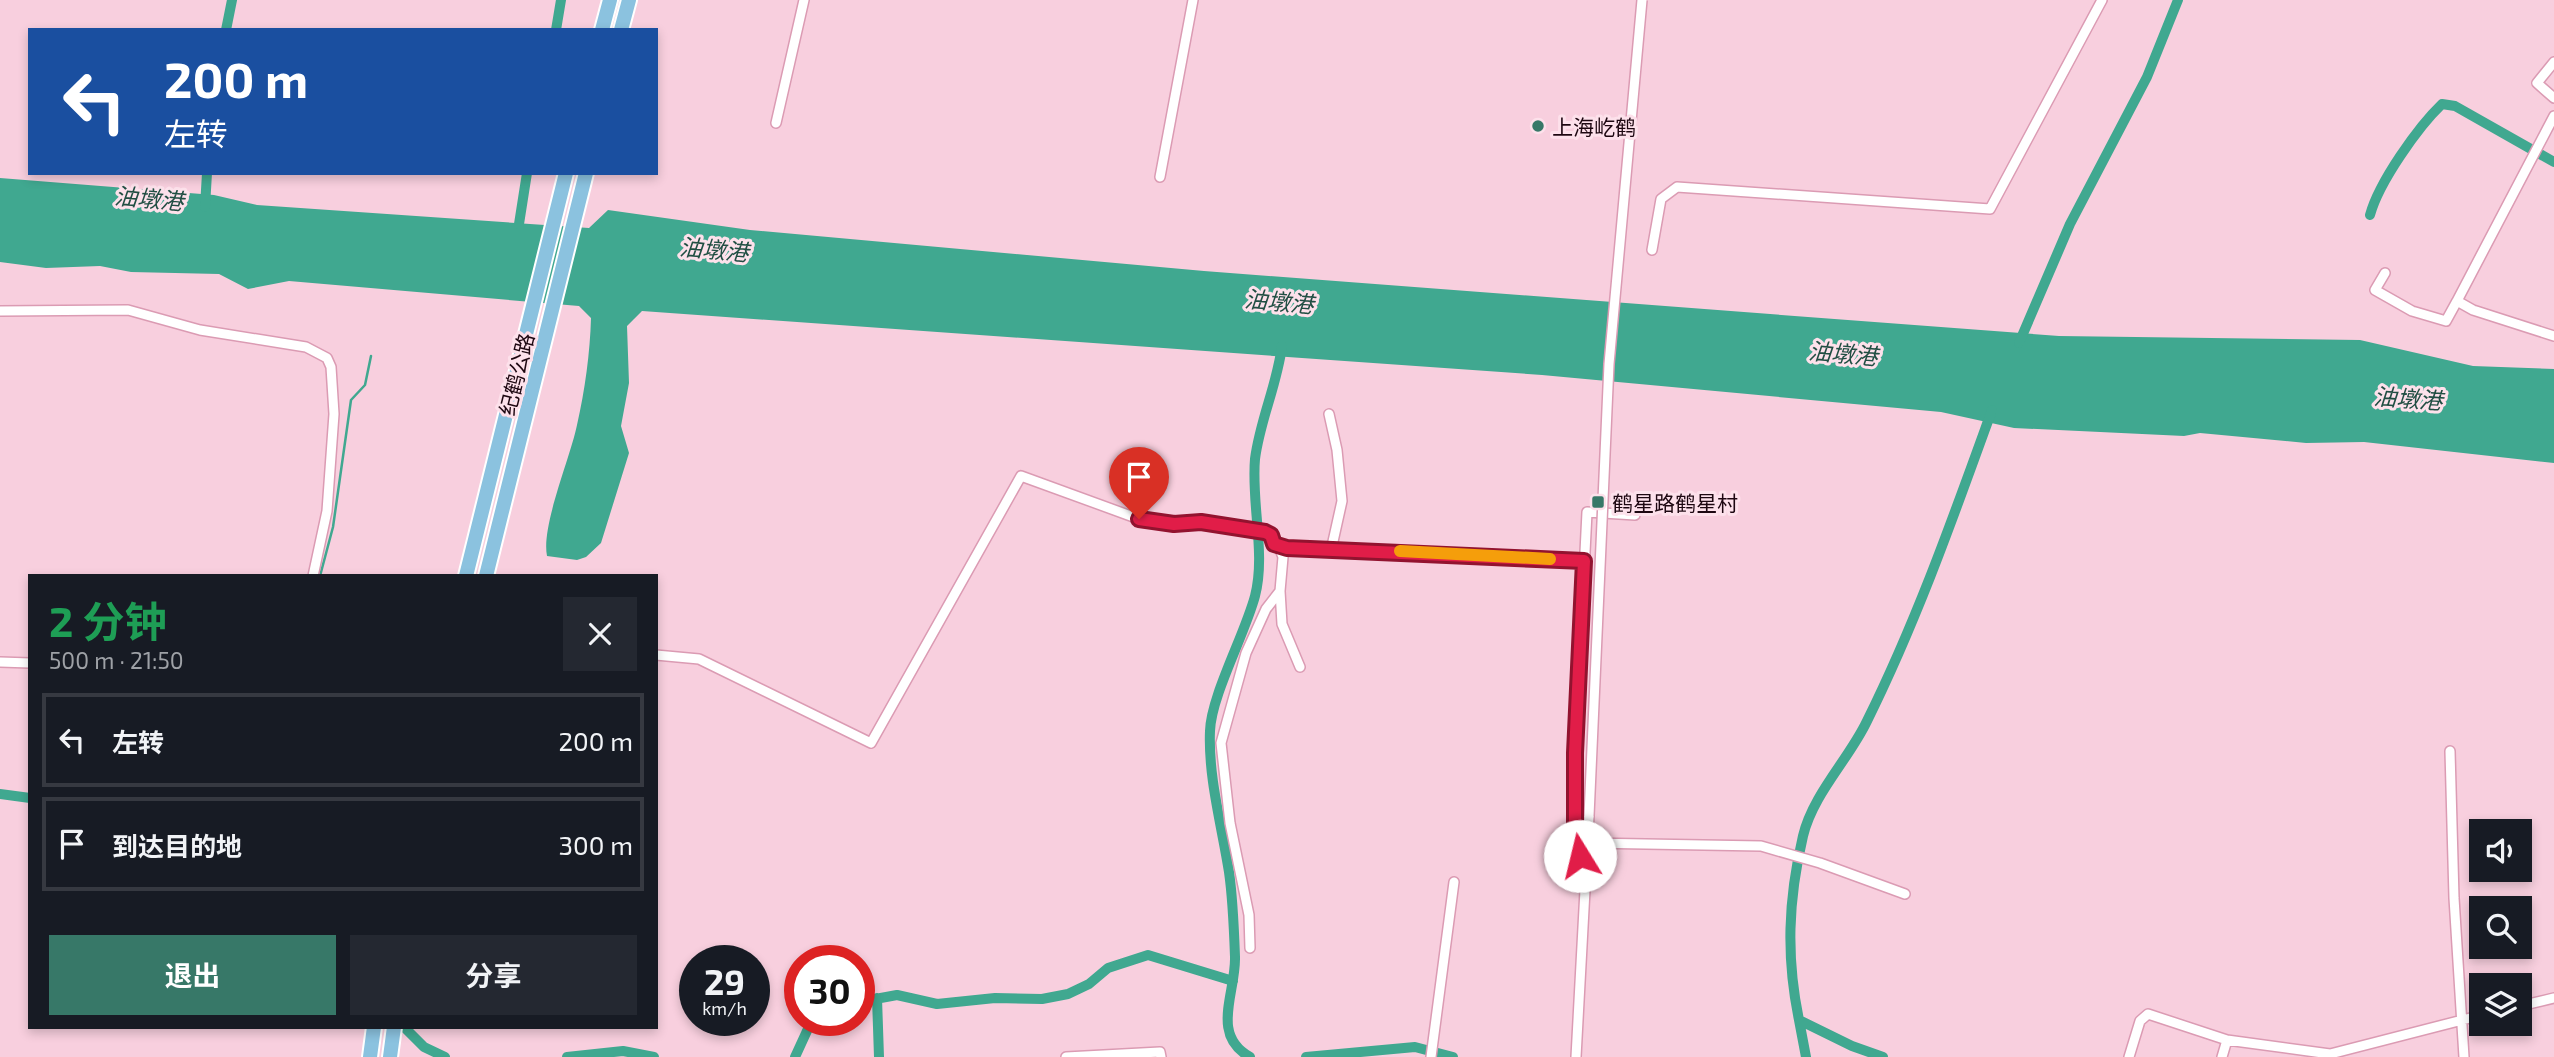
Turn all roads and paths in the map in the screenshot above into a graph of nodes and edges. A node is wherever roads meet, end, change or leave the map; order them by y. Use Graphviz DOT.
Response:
graph roads {
  1 [pos="610,0"];
  2 [pos="629,0"];
  3 [pos="804,0"];
  4 [pos="1193,0"];
  5 [pos="1642,0"];
  6 [pos="2102,0"];
  7 [pos="603,28"];
  8 [pos="622,28"];
  9 [pos="2554,62"];
  10 [pos="2554,98"];
  11 [pos="2554,116"];
  12 [pos="776,123"];
  13 [pos="566,175"];
  14 [pos="586,175"];
  15 [pos="1160,177"];
  16 [pos="1652,250"];
  17 [pos="2385,273"];
  18 [pos="2457,301"];
  19 [pos="0,311"];
  20 [pos="2554,336"];
  21 [pos="1329,414"];
  22 [pos="1635,514"];
  23 [pos="1279,547"];
  24 [pos="1325,547"];
  25 [pos="1584,561"];
  26 [pos="313,574"];
  27 [pos="466,574"];
  28 [pos="486,574"];
  29 [pos="1280,591"];
  30 [pos="658,655"];
  31 [pos="0,662"];
  32 [pos="28,663"];
  33 [pos="1300,667"];
  34 [pos="2450,751"];
  35 [pos="1588,843"];
  36 [pos="1586,873"];
  37 [pos="1454,882"];
  38 [pos="1905,894"];
  39 [pos="1250,948"];
  40 [pos="2554,998"];
  41 [pos="2532,1003"];
  42 [pos="2469,1018"];
  43 [pos="2462,1020"];
  44 [pos="374,1029"];
  45 [pos="394,1029"];
  46 [pos="2228,1040"];
  47 [pos="391,1051"];
  48 [pos="370,1057"];
  49 [pos="1066,1057"];
  50 [pos="1161,1057"];
  51 [pos="1431,1057"];
  52 [pos="1576,1057"];
  53 [pos="2129,1057"];
  54 [pos="2222,1057"];
  55 [pos="2464,1057"];
  1 -- 7 [label="main road"];
  2 -- 8 [label="main road"];
  3 -- 12 [label="street"];
  4 -- 15 [label="street"];
  5 -- 35 [label="street, bridge"];
  6 -- 16 [label="street"];
  9 -- 10 [label="street"];
  11 -- 18 [label="street"];
  13 -- 27 [label="main road, 纪鹤公路"];
  14 -- 28 [label="main road, 纪鹤公路"];
  17 -- 18 [label="street"];
  18 -- 20 [label="street"];
  19 -- 26 [label="street"];
  21 -- 24 [label="street"];
  22 -- 25 [label="street"];
  23 -- 24 [label="street"];
  23 -- 29 [label="street"];
  23 -- 30 [label="street"];
  24 -- 25 [label="street"];
  25 -- 36 [label="street"];
  29 -- 33 [label="street"];
  29 -- 39 [label="street"];
  31 -- 32 [label="street"];
  34 -- 43 [label="street"];
  35 -- 36 [label="street"];
  35 -- 38 [label="street"];
  36 -- 52 [label="street"];
  37 -- 51 [label="street"];
  40 -- 41 [label="street"];
  42 -- 43 [label="street"];
  43 -- 46 [label="street"];
  43 -- 55 [label="street"];
  44 -- 48 [label="main road"];
  45 -- 47 [label="main road"];
  46 -- 53 [label="street"];
  46 -- 54 [label="street"];
  49 -- 50 [label="street"];
}
